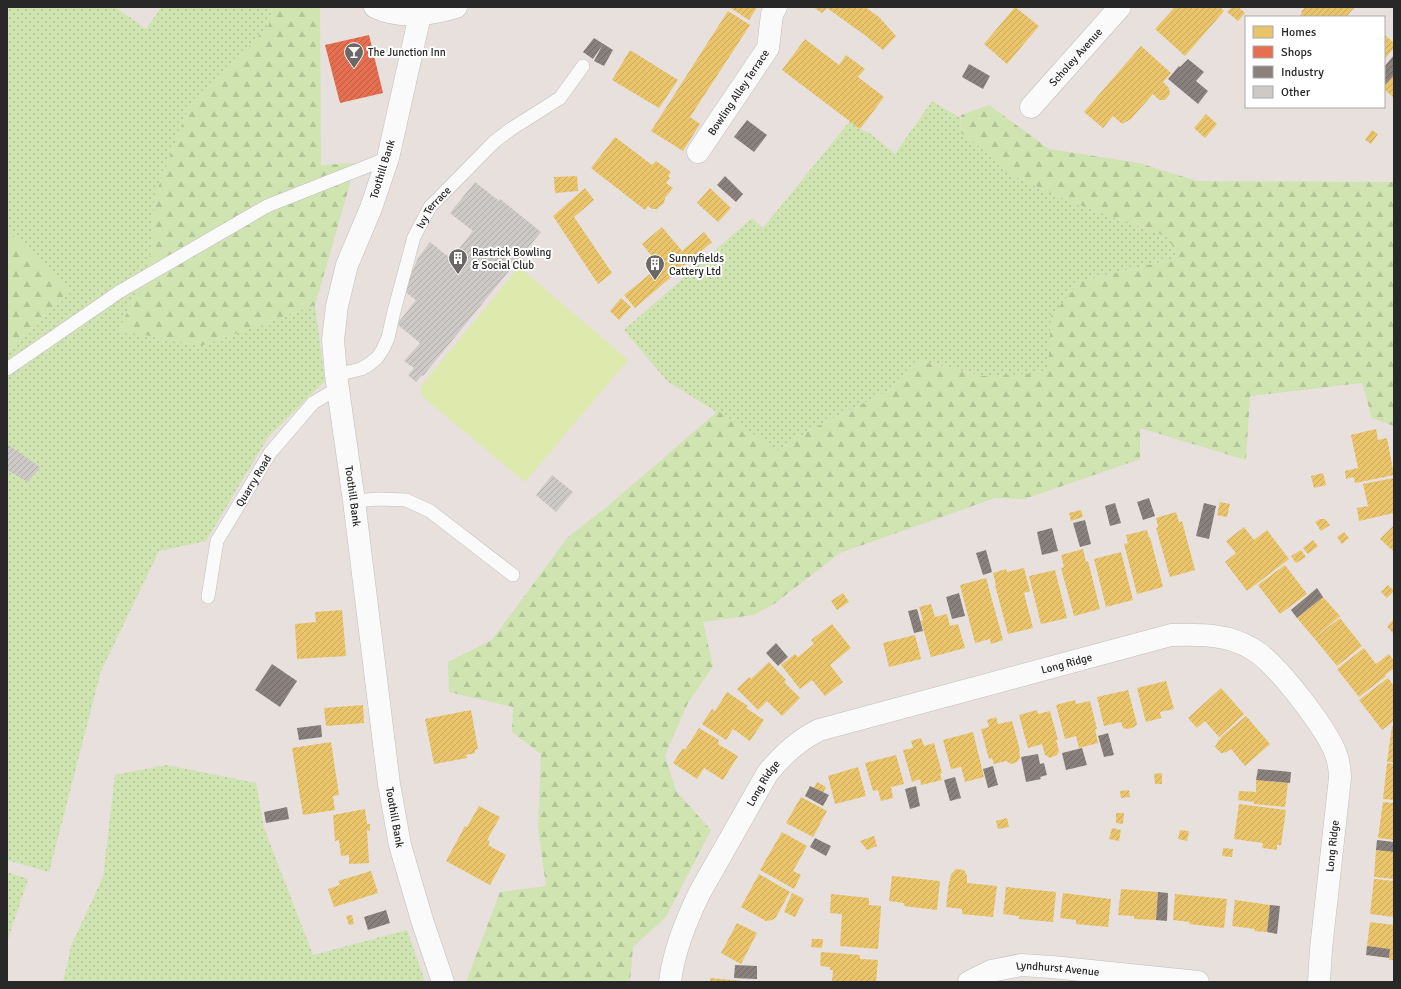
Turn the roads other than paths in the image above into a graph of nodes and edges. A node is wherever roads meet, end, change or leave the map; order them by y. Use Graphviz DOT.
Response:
graph roads {
  1 [pos="375,7"];
  2 [pos="456,7"];
  3 [pos="776,7"];
  4 [pos="1120,7"];
  5 [pos="420,15"];
  6 [pos="584,66"];
  7 [pos="1031,107"];
  8 [pos="698,152"];
  9 [pos="388,158"];
  10 [pos="7,369"];
  11 [pos="337,383"];
  12 [pos="354,501"];
  13 [pos="513,575"];
  14 [pos="208,597"];
  15 [pos="443,982"];
  16 [pos="670,982"];
  17 [pos="969,982"];
  18 [pos="1198,982"];
  19 [pos="1320,982"];
  1 -- 5 [label="street"];
  2 -- 5 [label="street"];
  3 -- 8 [label="street, Bowling Alley Terrace"];
  4 -- 7 [label="street, Scholey Avenue"];
  5 -- 9 [label="street, Toothill Bank"];
  6 -- 11 [label="lane, Ivy Terrace"];
  9 -- 10 [label="lane"];
  9 -- 11 [label="street, Toothill Bank"];
  11 -- 12 [label="street, Toothill Bank"];
  11 -- 14 [label="lane, Quarry Road"];
  12 -- 13 [label="lane"];
  12 -- 15 [label="street, Toothill Bank"];
  16 -- 19 [label="street, Long Ridge"];
  17 -- 18 [label="street, Lyndhurst Avenue"];
}
